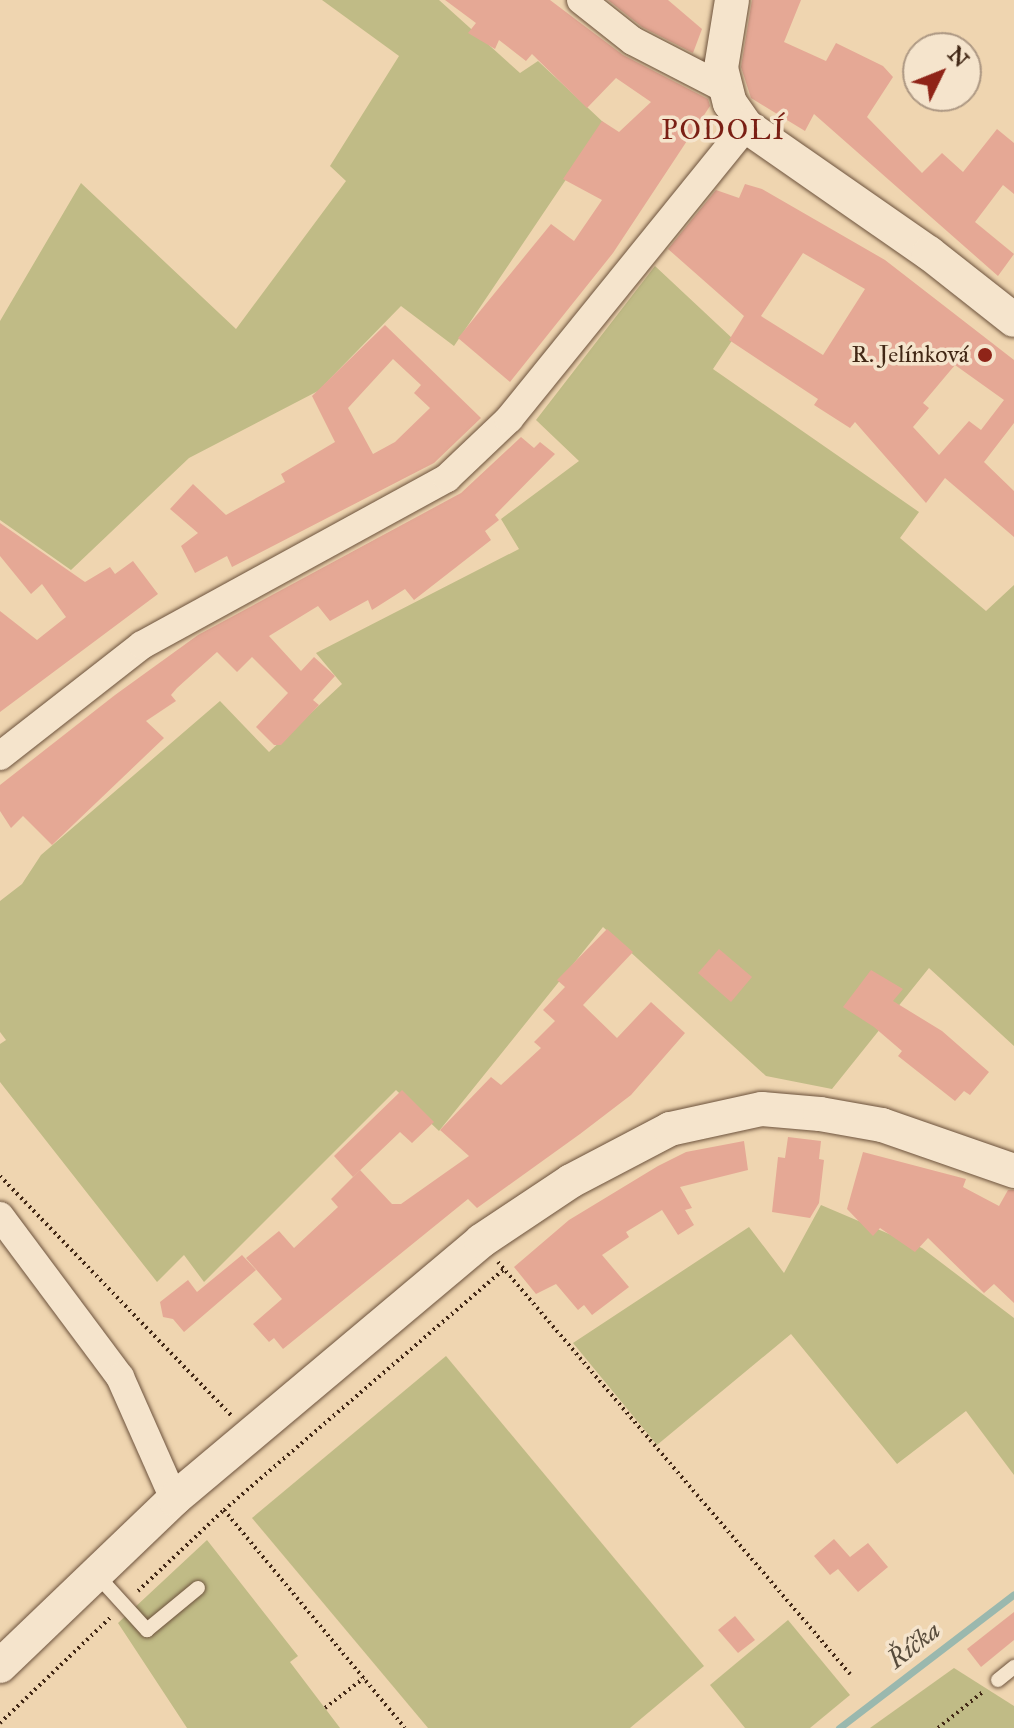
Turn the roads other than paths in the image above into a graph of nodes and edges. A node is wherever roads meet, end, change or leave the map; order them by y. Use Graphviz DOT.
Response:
graph roads {
  1 [pos="581,0"];
  2 [pos="732,0"];
  3 [pos="724,88"];
  4 [pos="746,126"];
  5 [pos="1014,320"];
  6 [pos="0,756"];
  7 [pos="1014,1171"];
  8 [pos="0,1216"];
  9 [pos="174,1499"];
  10 [pos="96,1574"];
  11 [pos="198,1588"];
  12 [pos="0,1666"];
  13 [pos="1014,1667"];
  14 [pos="998,1680"];
  1 -- 3 [label="street"];
  2 -- 3 [label="street"];
  3 -- 4 [label="street"];
  4 -- 5 [label="street"];
  4 -- 6 [label="street"];
  7 -- 9 [label="street"];
  8 -- 9 [label="street"];
  9 -- 10 [label="street"];
  10 -- 11 [label="lane"];
  10 -- 12 [label="street"];
  13 -- 14 [label="lane"];
}
